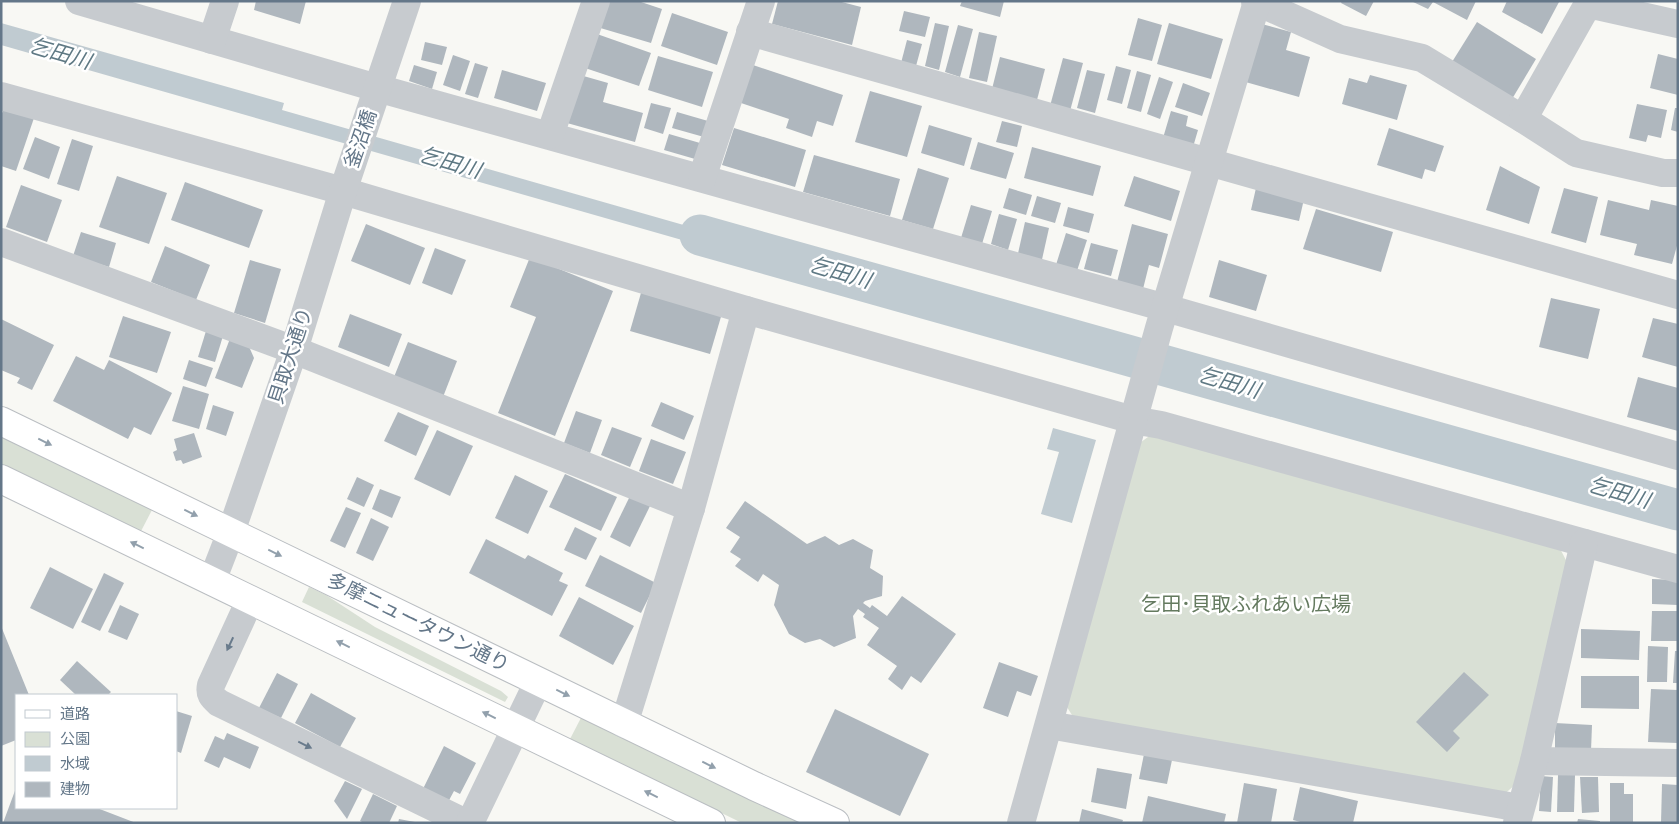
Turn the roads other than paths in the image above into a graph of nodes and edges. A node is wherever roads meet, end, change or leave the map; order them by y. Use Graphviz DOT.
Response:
graph roads {
  1 [pos="79,1"];
  2 [pos="225,1"];
  3 [pos="408,1"];
  4 [pos="596,1"];
  5 [pos="761,1"];
  6 [pos="1256,2"];
  7 [pos="1678,24"];
  8 [pos="750,32"];
  9 [pos="212,40"];
  10 [pos="376,94"];
  11 [pos="1,96"];
  12 [pos="1523,119"];
  13 [pos="550,135"];
  14 [pos="1209,162"];
  15 [pos="1678,172"];
  16 [pos="702,178"];
  17 [pos="345,185"];
  18 [pos="1,242"];
  19 [pos="1678,295"];
  20 [pos="746,310"];
  21 [pos="1162,318"];
  22 [pos="294,350"];
  23 [pos="1137,408"];
  24 [pos="1,421"];
  25 [pos="1678,456"];
  26 [pos="1,479"];
  27 [pos="691,508"];
  28 [pos="231,532"];
  29 [pos="1584,543"];
  30 [pos="1678,569"];
  31 [pos="212,581"];
  32 [pos="250,600"];
  33 [pos="538,682"];
  34 [pos="624,724"];
  35 [pos="1049,725"];
  36 [pos="516,728"];
  37 [pos="1534,761"];
  38 [pos="1678,763"];
  39 [pos="1519,816"];
  40 [pos="466,823"];
  41 [pos="470,823"];
  42 [pos="711,823"];
  43 [pos="835,823"];
  44 [pos="1021,823"];
  1 -- 9 [label="street"];
  2 -- 9 [label="street"];
  3 -- 10 [label="street"];
  4 -- 13 [label="street"];
  5 -- 8 [label="street"];
  6 -- 12 [label="street"];
  6 -- 14 [label="street"];
  7 -- 12 [label="street"];
  8 -- 14 [label="street"];
  8 -- 16 [label="street"];
  9 -- 10 [label="street"];
  10 -- 13 [label="street"];
  10 -- 17 [label="street, 釜沼橋"];
  11 -- 17 [label="street"];
  12 -- 15 [label="street"];
  13 -- 16 [label="street"];
  14 -- 19 [label="street"];
  14 -- 21 [label="street"];
  16 -- 21 [label="street"];
  17 -- 20 [label="street"];
  17 -- 22 [label="street, 貝取大通り"];
  18 -- 22 [label="street"];
  20 -- 23 [label="street"];
  20 -- 27 [label="street"];
  21 -- 23 [label="street"];
  21 -- 25 [label="street"];
  22 -- 27 [label="street"];
  22 -- 28 [label="street, 貝取大通り"];
  23 -- 29 [label="street"];
  23 -- 35 [label="street"];
  24 -- 28 [label="main road, 多摩ニュータウン通り, one-way"];
  31 -- 26 [label="main road, one-way"];
  27 -- 34 [label="street"];
  28 -- 31 [label="street, 貝取大通り"];
  28 -- 33 [label="main road, 多摩ニュータウン通り, one-way"];
  29 -- 30 [label="street"];
  29 -- 37 [label="street"];
  31 -- 32 [label="main road"];
  36 -- 32 [label="main road, one-way"];
  32 -- 40 [label="street, one-way"];
  33 -- 34 [label="main road, 多摩ニュータウン通り, one-way"];
  33 -- 36 [label="street"];
  34 -- 43 [label="main road, 多摩ニュータウン通り, one-way"];
  35 -- 39 [label="street"];
  35 -- 44 [label="street"];
  36 -- 41 [label="street"];
  42 -- 36 [label="main road, one-way"];
  37 -- 38 [label="street"];
  37 -- 39 [label="street"];
}
